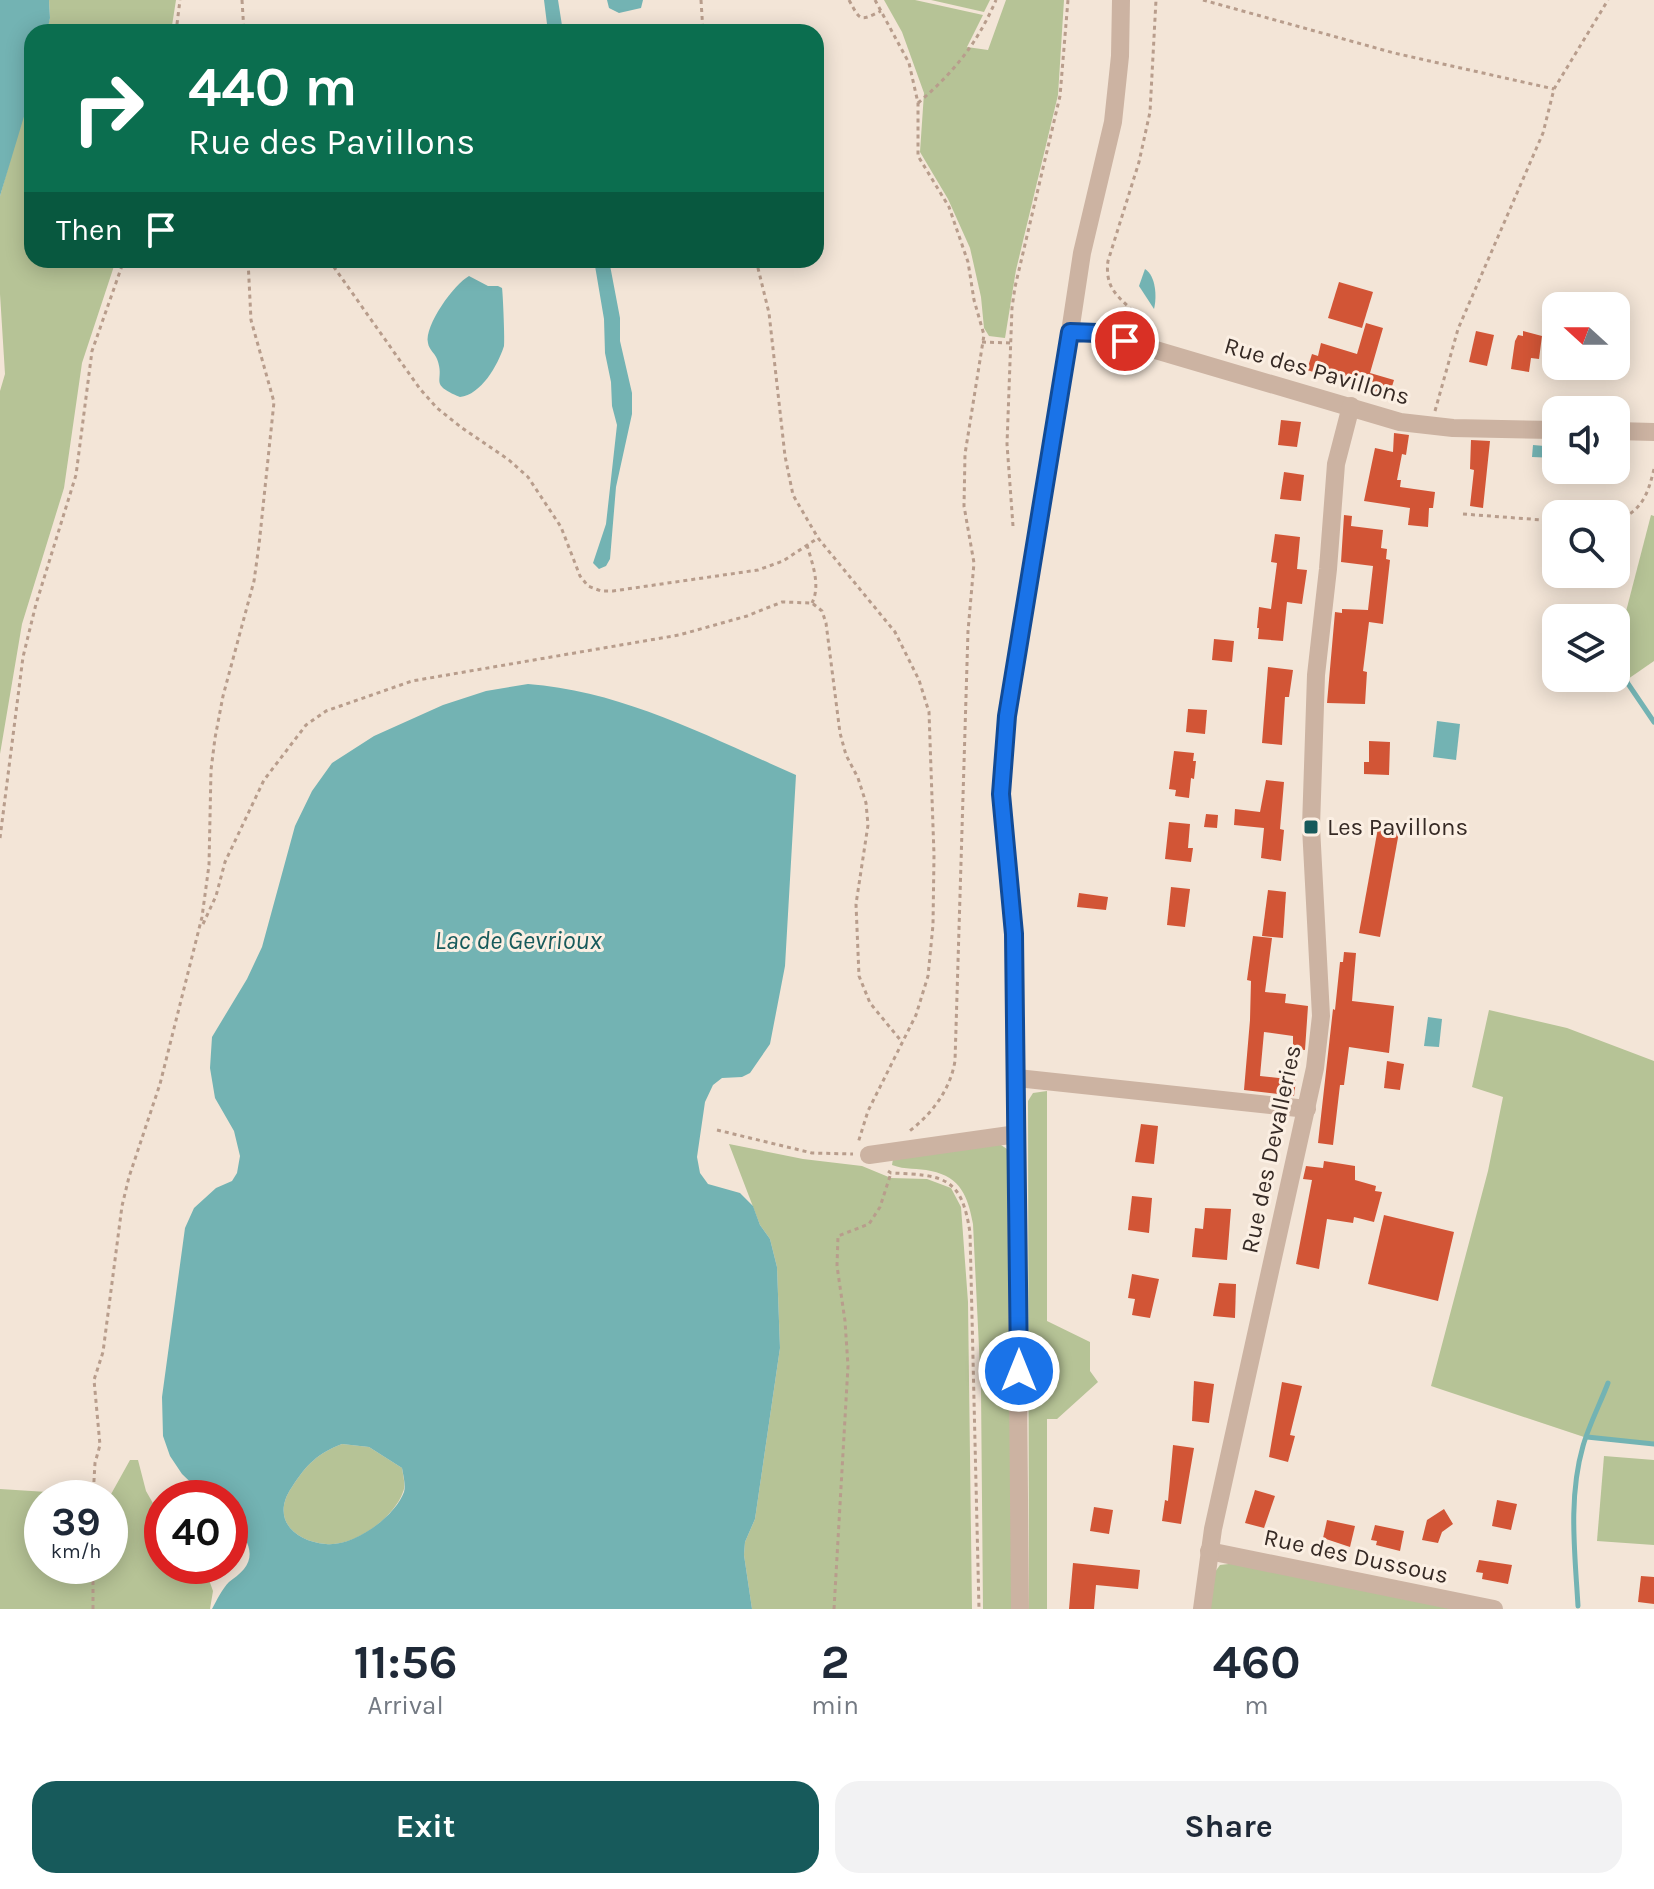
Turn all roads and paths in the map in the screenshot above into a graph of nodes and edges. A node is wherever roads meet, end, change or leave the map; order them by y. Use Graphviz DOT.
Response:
graph roads {
  1 [pos="182,0"];
  2 [pos="242,0"];
  3 [pos="701,0"];
  4 [pos="849,0"];
  5 [pos="875,0"];
  6 [pos="996,0"];
  7 [pos="1068,0"];
  8 [pos="1121,0"];
  9 [pos="1156,0"];
  10 [pos="1203,0"];
  11 [pos="1608,0"];
  12 [pos="881,11"];
  13 [pos="177,24"];
  14 [pos="244,24"];
  15 [pos="702,24"];
  16 [pos="1554,89"];
  17 [pos="918,103"];
  18 [pos="121,268"];
  19 [pos="248,268"];
  20 [pos="335,268"];
  21 [pos="758,268"];
  22 [pos="1070,332"];
  23 [pos="982,342"];
  24 [pos="1010,343"];
  25 [pos="1152,349"];
  26 [pos="1351,406"];
  27 [pos="1432,425"];
  28 [pos="1542,429"];
  29 [pos="1630,431"];
  30 [pos="1654,432"];
  31 [pos="1654,469"];
  32 [pos="1630,513"];
  33 [pos="1463,514"];
  34 [pos="1542,520"];
  35 [pos="1013,526"];
  36 [pos="818,538"];
  37 [pos="807,545"];
  38 [pos="812,603"];
  39 [pos="0,838"];
  40 [pos="199,931"];
  41 [pos="902,1042"];
  42 [pos="1017,1078"];
  43 [pos="1307,1109"];
  44 [pos="717,1130"];
  45 [pos="1017,1134"];
  46 [pos="900,1138"];
  47 [pos="869,1155"];
  48 [pos="891,1173"];
  49 [pos="94,1480"];
  50 [pos="1209,1551"];
  51 [pos="93,1584"];
  52 [pos="93,1609"];
  53 [pos="834,1609"];
  54 [pos="979,1609"];
  55 [pos="1020,1609"];
  56 [pos="1202,1609"];
  57 [pos="1494,1609"];
  1 -- 13 [label="path"];
  2 -- 14 [label="path"];
  3 -- 15 [label="path"];
  4 -- 12 [label="path"];
  5 -- 12 [label="path"];
  6 -- 17 [label="path"];
  7 -- 24 [label="path"];
  8 -- 22 [label="street"];
  9 -- 25 [label="path"];
  10 -- 16 [label="path"];
  11 -- 16 [label="path"];
  12 -- 17 [label="path"];
  16 -- 27 [label="path"];
  17 -- 23 [label="path"];
  18 -- 39 [label="path"];
  19 -- 40 [label="path"];
  20 -- 37 [label="path"];
  21 -- 36 [label="path"];
  22 -- 25 [label="street, Rue des Pavillons"];
  22 -- 42 [label="street"];
  23 -- 24 [label="path"];
  23 -- 46 [label="path"];
  24 -- 35 [label="path"];
  25 -- 26 [label="street, Rue des Pavillons"];
  26 -- 27 [label="street, Rue des Pavillons"];
  26 -- 43 [label="street, Rue des Devalleries"];
  27 -- 28 [label="street, Rue des Pavillons"];
  29 -- 30 [label="street"];
  31 -- 32 [label="path"];
  33 -- 34 [label="path"];
  36 -- 37 [label="path"];
  36 -- 41 [label="path"];
  37 -- 38 [label="path"];
  38 -- 40 [label="path"];
  38 -- 41 [label="path"];
  40 -- 49 [label="path"];
  41 -- 44 [label="path"];
  42 -- 43 [label="street"];
  42 -- 45 [label="street"];
  43 -- 50 [label="street, Rue des Devalleries"];
  45 -- 47 [label="street"];
  45 -- 55 [label="street"];
  47 -- 48 [label="path"];
  48 -- 53 [label="path"];
  48 -- 54 [label="path"];
  50 -- 56 [label="street, Rue des Devalleries"];
  50 -- 57 [label="street, Rue des Dussous"];
  51 -- 52 [label="path"];
}
